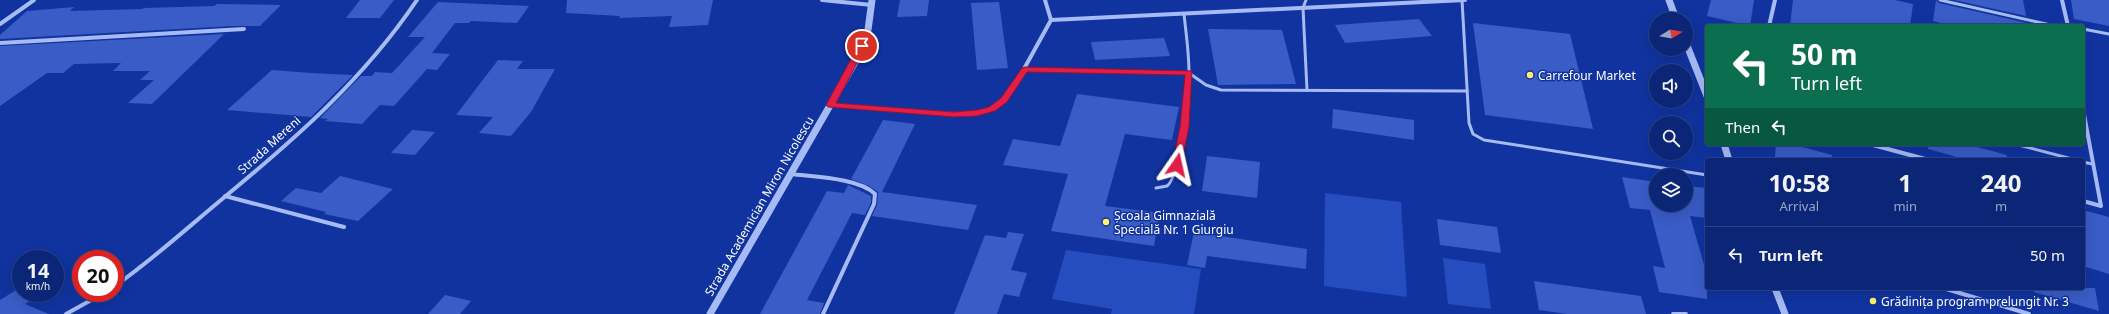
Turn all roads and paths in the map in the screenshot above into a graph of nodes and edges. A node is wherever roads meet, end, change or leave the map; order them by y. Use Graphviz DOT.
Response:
graph roads {
  1 [pos="34,0"];
  2 [pos="417,0"];
  3 [pos="822,0"];
  4 [pos="1045,0"];
  5 [pos="1306,0"];
  6 [pos="1464,0"];
  7 [pos="1669,0"];
  8 [pos="1775,0"];
  9 [pos="1940,0"];
  10 [pos="2062,0"];
  11 [pos="872,2"];
  12 [pos="1303,8"];
  13 [pos="1673,12"];
  14 [pos="1184,14"];
  15 [pos="1051,20"];
  16 [pos="0,24"];
  17 [pos="1770,24"];
  18 [pos="2046,24"];
  19 [pos="2068,24"];
  20 [pos="244,29"];
  21 [pos="2085,29"];
  22 [pos="2109,34"];
  23 [pos="0,42"];
  24 [pos="1691,56"];
  25 [pos="1025,70"];
  26 [pos="1189,73"];
  27 [pos="1307,90"];
  28 [pos="1467,91"];
  29 [pos="1705,91"];
  30 [pos="831,105"];
  31 [pos="2085,122"];
  32 [pos="1725,146"];
  33 [pos="1876,146"];
  34 [pos="2023,146"];
  35 [pos="1728,158"];
  36 [pos="1922,158"];
  37 [pos="2068,158"];
  38 [pos="2085,162"];
  39 [pos="2092,164"];
  40 [pos="791,174"];
  41 [pos="1705,175"];
  42 [pos="1156,188"];
  43 [pos="226,196"];
  44 [pos="2085,202"];
  45 [pos="344,227"];
  46 [pos="124,279"];
  47 [pos="1776,290"];
  48 [pos="1950,290"];
  49 [pos="88,302"];
  50 [pos="66,314"];
  51 [pos="710,314"];
  52 [pos="823,314"];
  53 [pos="1673,314"];
  54 [pos="1686,314"];
  55 [pos="1785,314"];
  56 [pos="2029,314"];
  1 -- 16 [label="street"];
  2 -- 43 [label="street, Strada Mereni"];
  3 -- 11 [label="street"];
  4 -- 15 [label="street"];
  5 -- 12 [label="lane"];
  6 -- 12 [label="street"];
  6 -- 28 [label="lane"];
  7 -- 13 [label="street"];
  8 -- 17 [label="street"];
  9 -- 18 [label="lane"];
  10 -- 19 [label="street"];
  11 -- 30 [label="street, Strada Academician Miron Nicolescu"];
  12 -- 14 [label="street"];
  12 -- 27 [label="lane"];
  14 -- 15 [label="street"];
  14 -- 26 [label="lane"];
  15 -- 25 [label="street"];
  20 -- 23 [label="street"];
  21 -- 22 [label="lane"];
  24 -- 29 [label="street"];
  25 -- 26 [label="lane"];
  25 -- 30 [label="street"];
  26 -- 27 [label="lane"];
  26 -- 42 [label="lane"];
  27 -- 28 [label="lane"];
  28 -- 41 [label="lane"];
  30 -- 40 [label="street, Strada Academician Miron Nicolescu"];
  31 -- 39 [label="street"];
  32 -- 35 [label="street"];
  33 -- 36 [label="street"];
  34 -- 37 [label="lane"];
  38 -- 39 [label="lane"];
  39 -- 44 [label="street"];
  40 -- 51 [label="street, Strada Academician Miron Nicolescu"];
  40 -- 52 [label="street"];
  43 -- 45 [label="street"];
  43 -- 46 [label="street, Strada Mereni"];
  47 -- 55 [label="street"];
  48 -- 56 [label="street"];
  49 -- 50 [label="street"];
  53 -- 54 [label="street"];
}
